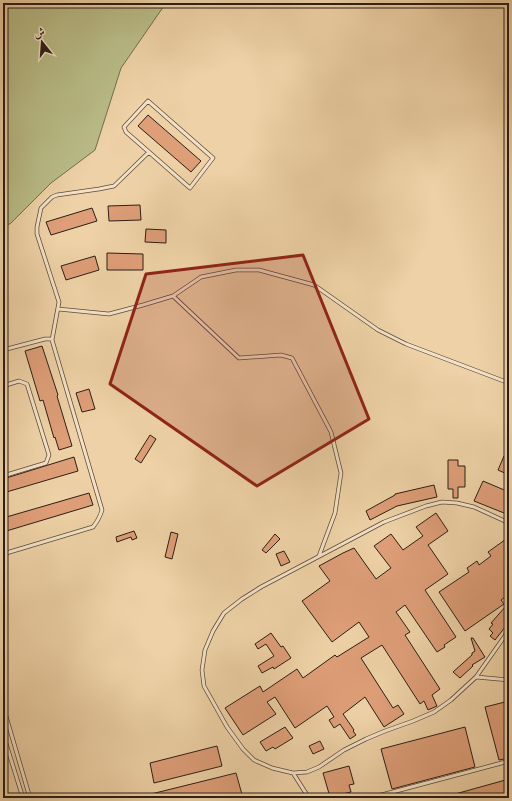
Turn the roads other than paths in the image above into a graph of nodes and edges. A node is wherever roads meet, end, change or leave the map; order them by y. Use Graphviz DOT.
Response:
graph roads {
  1 [pos="149,152"];
  2 [pos="173,296"];
  3 [pos="58,309"];
  4 [pos="52,339"];
  5 [pos="3,350"];
  6 [pos="509,383"];
  7 [pos="3,386"];
  8 [pos="3,476"];
  9 [pos="509,523"];
  10 [pos="3,554"];
  11 [pos="319,556"];
  12 [pos="509,630"];
  13 [pos="476,677"];
  14 [pos="509,680"];
  15 [pos="3,706"];
  16 [pos="3,734"];
  17 [pos="509,761"];
  18 [pos="294,773"];
  19 [pos="23,798"];
  20 [pos="30,798"];
  21 [pos="309,798"];
  22 [pos="370,798"];
  1 -- 1 [label="lane"];
  1 -- 3 [label="lane"];
  2 -- 3 [label="lane"];
  2 -- 6 [label="lane"];
  2 -- 11 [label="lane"];
  3 -- 4 [label="lane"];
  4 -- 5 [label="lane"];
  4 -- 10 [label="lane"];
  7 -- 8 [label="lane"];
  9 -- 11 [label="lane"];
  11 -- 18 [label="lane"];
  12 -- 13 [label="lane"];
  13 -- 14 [label="lane"];
  13 -- 18 [label="lane"];
  15 -- 20 [label="lane"];
  16 -- 19 [label="lane"];
  17 -- 22 [label="lane"];
  18 -- 21 [label="lane"];
}
